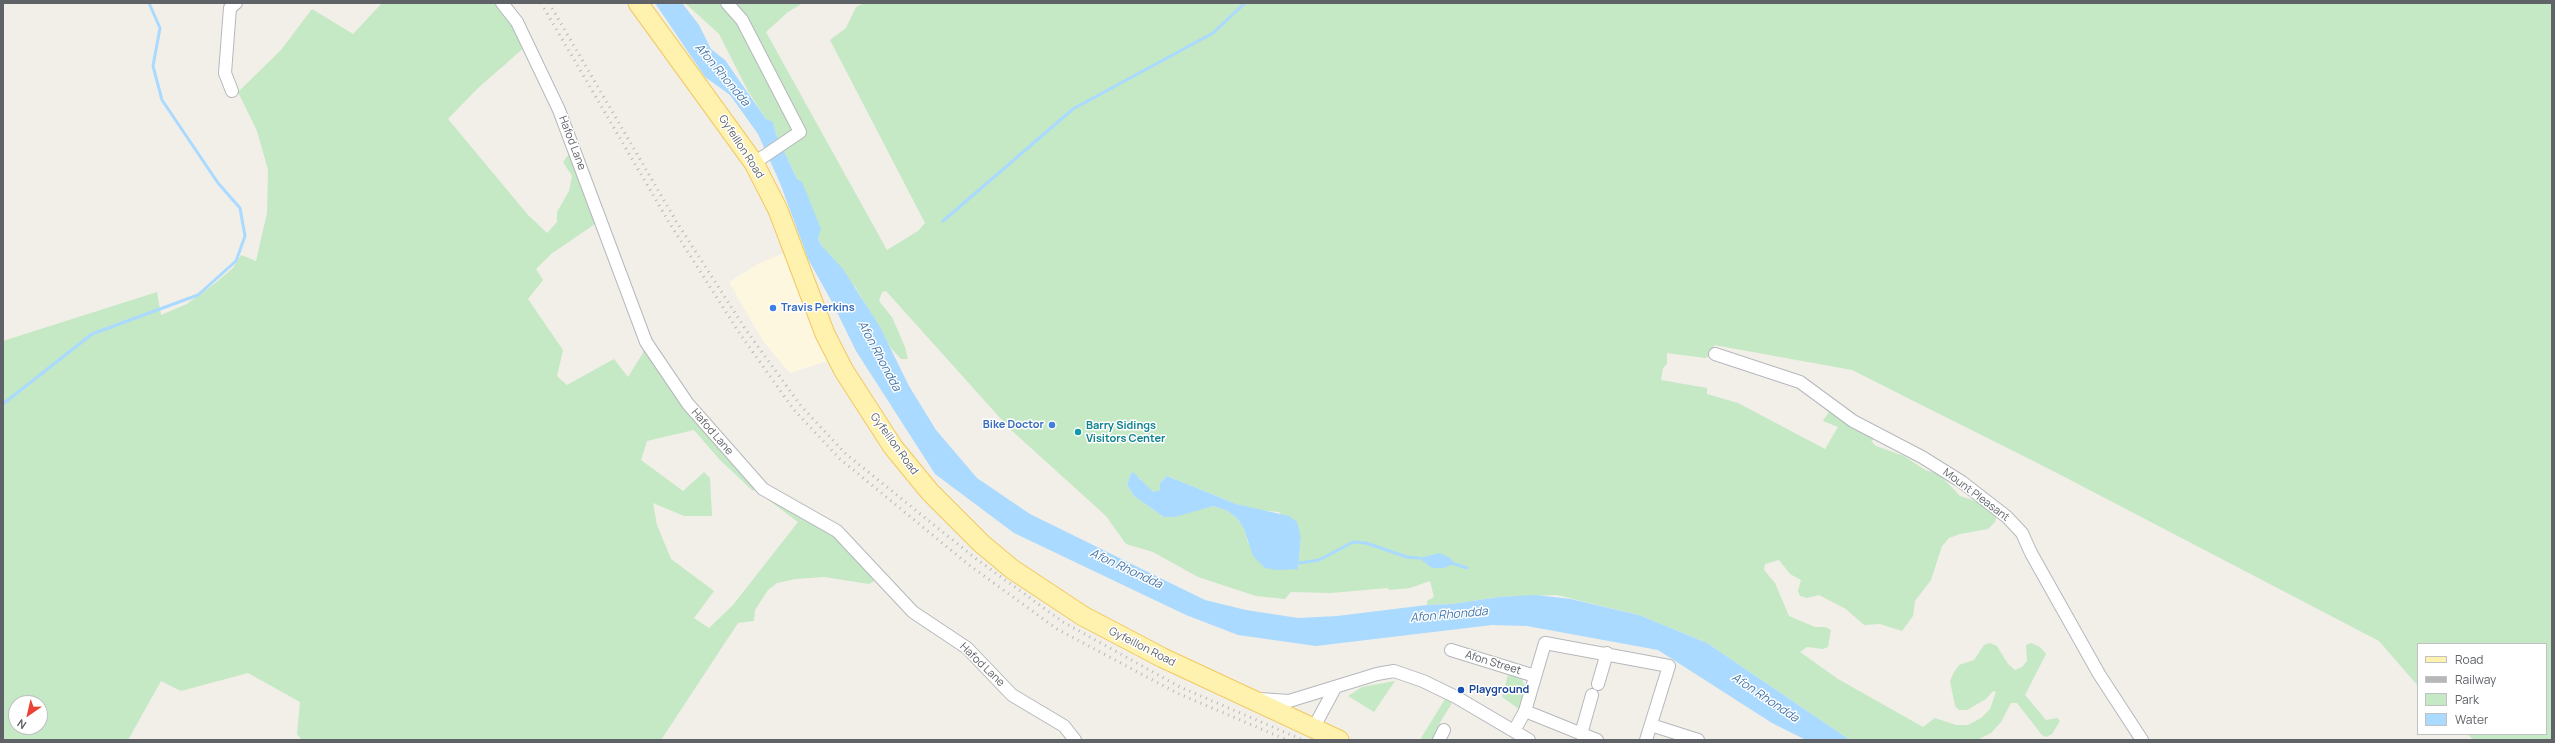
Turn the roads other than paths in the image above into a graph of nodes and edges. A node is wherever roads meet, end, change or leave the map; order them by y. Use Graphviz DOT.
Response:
graph roads {
  1 [pos="236,3"];
  2 [pos="502,3"];
  3 [pos="638,3"];
  4 [pos="727,3"];
  5 [pos="232,91"];
  6 [pos="759,159"];
  7 [pos="1715,354"];
  8 [pos="1451,650"];
  9 [pos="1607,653"];
  10 [pos="1535,676"];
  11 [pos="1335,688"];
  12 [pos="1251,699"];
  13 [pos="1525,711"];
  14 [pos="1651,725"];
  15 [pos="1314,727"];
  16 [pos="1514,731"];
  17 [pos="1581,734"];
  18 [pos="1075,740"];
  19 [pos="1339,740"];
  20 [pos="1529,740"];
  21 [pos="1597,740"];
  22 [pos="1646,740"];
  23 [pos="1698,740"];
  24 [pos="2142,740"];
  1 -- 5 [label="street"];
  2 -- 18 [label="street, Hafod Lane"];
  3 -- 6 [label="main road, Gyfeillon Road"];
  4 -- 6 [label="street"];
  6 -- 12 [label="main road, Gyfeillon Road"];
  7 -- 24 [label="street, Mount Pleasant"];
  8 -- 10 [label="street, Afon Street"];
  9 -- 10 [label="street"];
  9 -- 14 [label="street"];
  9 -- 17 [label="street"];
  10 -- 13 [label="street"];
  11 -- 12 [label="street"];
  11 -- 15 [label="street"];
  11 -- 16 [label="street"];
  12 -- 15 [label="main road, Gyfeillon Road"];
  13 -- 16 [label="street"];
  13 -- 17 [label="street"];
  14 -- 22 [label="street"];
  14 -- 23 [label="street"];
  15 -- 19 [label="main road, Gyfeillon Road"];
  16 -- 20 [label="street"];
  17 -- 21 [label="street"];
}
